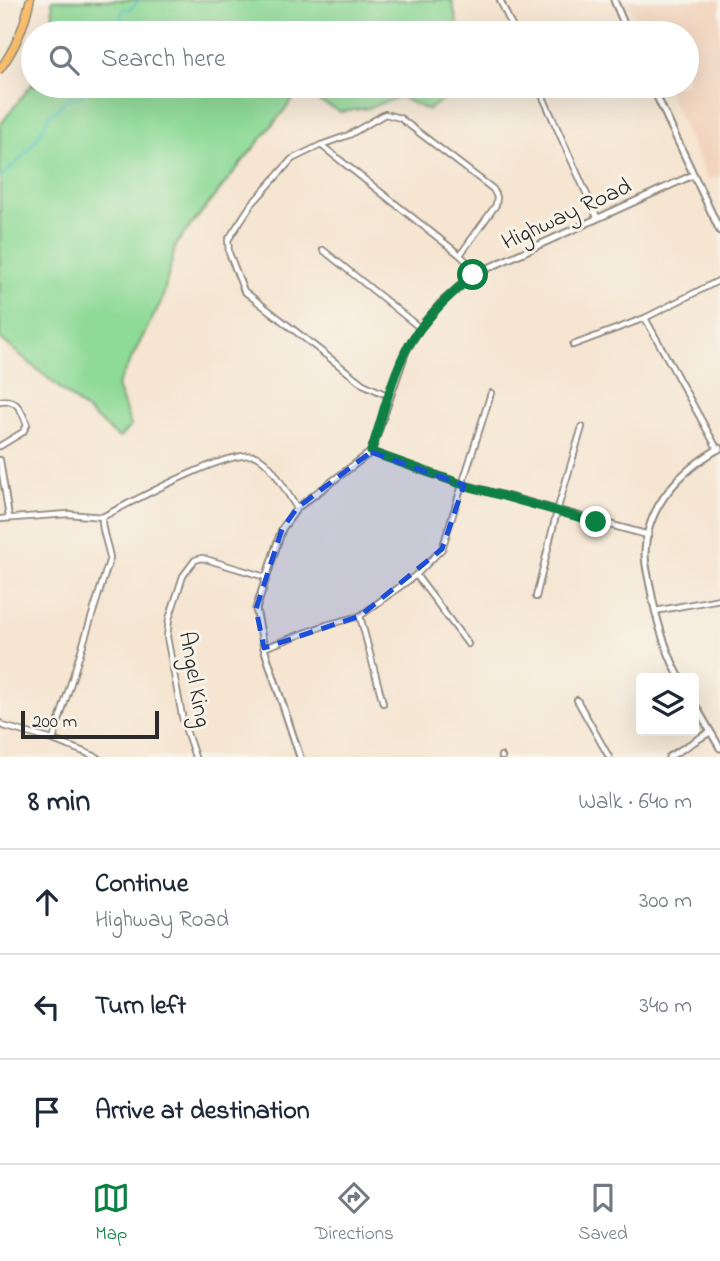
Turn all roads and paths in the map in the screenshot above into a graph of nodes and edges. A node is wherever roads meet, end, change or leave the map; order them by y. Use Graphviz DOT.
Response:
graph roads {
  1 [pos="30,0"];
  2 [pos="500,0"];
  3 [pos="614,0"];
  4 [pos="26,21"];
  5 [pos="510,21"];
  6 [pos="623,21"];
  7 [pos="21,35"];
  8 [pos="0,69"];
  9 [pos="543,98"];
  10 [pos="657,98"];
  11 [pos="321,145"];
  12 [pos="693,176"];
  13 [pos="597,217"];
  14 [pos="720,231"];
  15 [pos="323,250"];
  16 [pos="460,255"];
  17 [pos="473,275"];
  18 [pos="720,280"];
  19 [pos="645,318"];
  20 [pos="420,328"];
  21 [pos="573,345"];
  22 [pos="491,393"];
  23 [pos="389,396"];
  24 [pos="0,401"];
  25 [pos="582,427"];
  26 [pos="0,446"];
  27 [pos="719,449"];
  28 [pos="371,452"];
  29 [pos="0,460"];
  30 [pos="464,485"];
  31 [pos="297,508"];
  32 [pos="557,510"];
  33 [pos="9,517"];
  34 [pos="102,517"];
  35 [pos="0,519"];
  36 [pos="648,534"];
  37 [pos="416,575"];
  38 [pos="265,578"];
  39 [pos="536,597"];
  40 [pos="720,599"];
  41 [pos="654,611"];
  42 [pos="360,616"];
  43 [pos="468,644"];
  44 [pos="264,648"];
  45 [pos="678,673"];
  46 [pos="577,700"];
  47 [pos="383,703"];
  48 [pos="699,711"];
  49 [pos="0,723"];
  50 [pos="710,732"];
  51 [pos="53,740"];
  52 [pos="720,748"];
  53 [pos="97,757"];
  54 [pos="195,757"];
  55 [pos="300,757"];
  56 [pos="609,757"];
  57 [pos="669,757"];
  1 -- 4 [label="highway"];
  2 -- 5 [label="street"];
  3 -- 6 [label="street"];
  7 -- 8 [label="highway"];
  9 -- 13 [label="street"];
  10 -- 12 [label="street"];
  11 -- 16 [label="street"];
  11 -- 16 [label="street"];
  11 -- 23 [label="street"];
  12 -- 13 [label="street, Highway Road"];
  12 -- 14 [label="street"];
  13 -- 17 [label="street, Highway Road"];
  15 -- 20 [label="street"];
  16 -- 17 [label="street"];
  17 -- 20 [label="street, Highway Road"];
  18 -- 19 [label="street"];
  19 -- 21 [label="street"];
  19 -- 27 [label="street"];
  20 -- 23 [label="street, Highway Road"];
  22 -- 30 [label="street"];
  23 -- 28 [label="street, Highway Road"];
  24 -- 26 [label="street"];
  25 -- 32 [label="street"];
  27 -- 36 [label="street"];
  28 -- 30 [label="street"];
  28 -- 31 [label="street"];
  29 -- 33 [label="street"];
  30 -- 32 [label="street"];
  30 -- 37 [label="street"];
  31 -- 34 [label="street"];
  31 -- 38 [label="street"];
  32 -- 36 [label="street"];
  32 -- 39 [label="street"];
  33 -- 34 [label="street"];
  33 -- 35 [label="street"];
  34 -- 51 [label="street"];
  36 -- 41 [label="street"];
  37 -- 42 [label="street"];
  37 -- 43 [label="street"];
  38 -- 44 [label="street"];
  38 -- 54 [label="street, Angel King"];
  40 -- 41 [label="street"];
  41 -- 45 [label="street"];
  42 -- 44 [label="street"];
  42 -- 47 [label="street"];
  44 -- 55 [label="street"];
  46 -- 56 [label="street"];
  48 -- 50 [label="street"];
  49 -- 51 [label="street"];
  50 -- 52 [label="street"];
  50 -- 57 [label="street"];
  51 -- 53 [label="street"];
}
